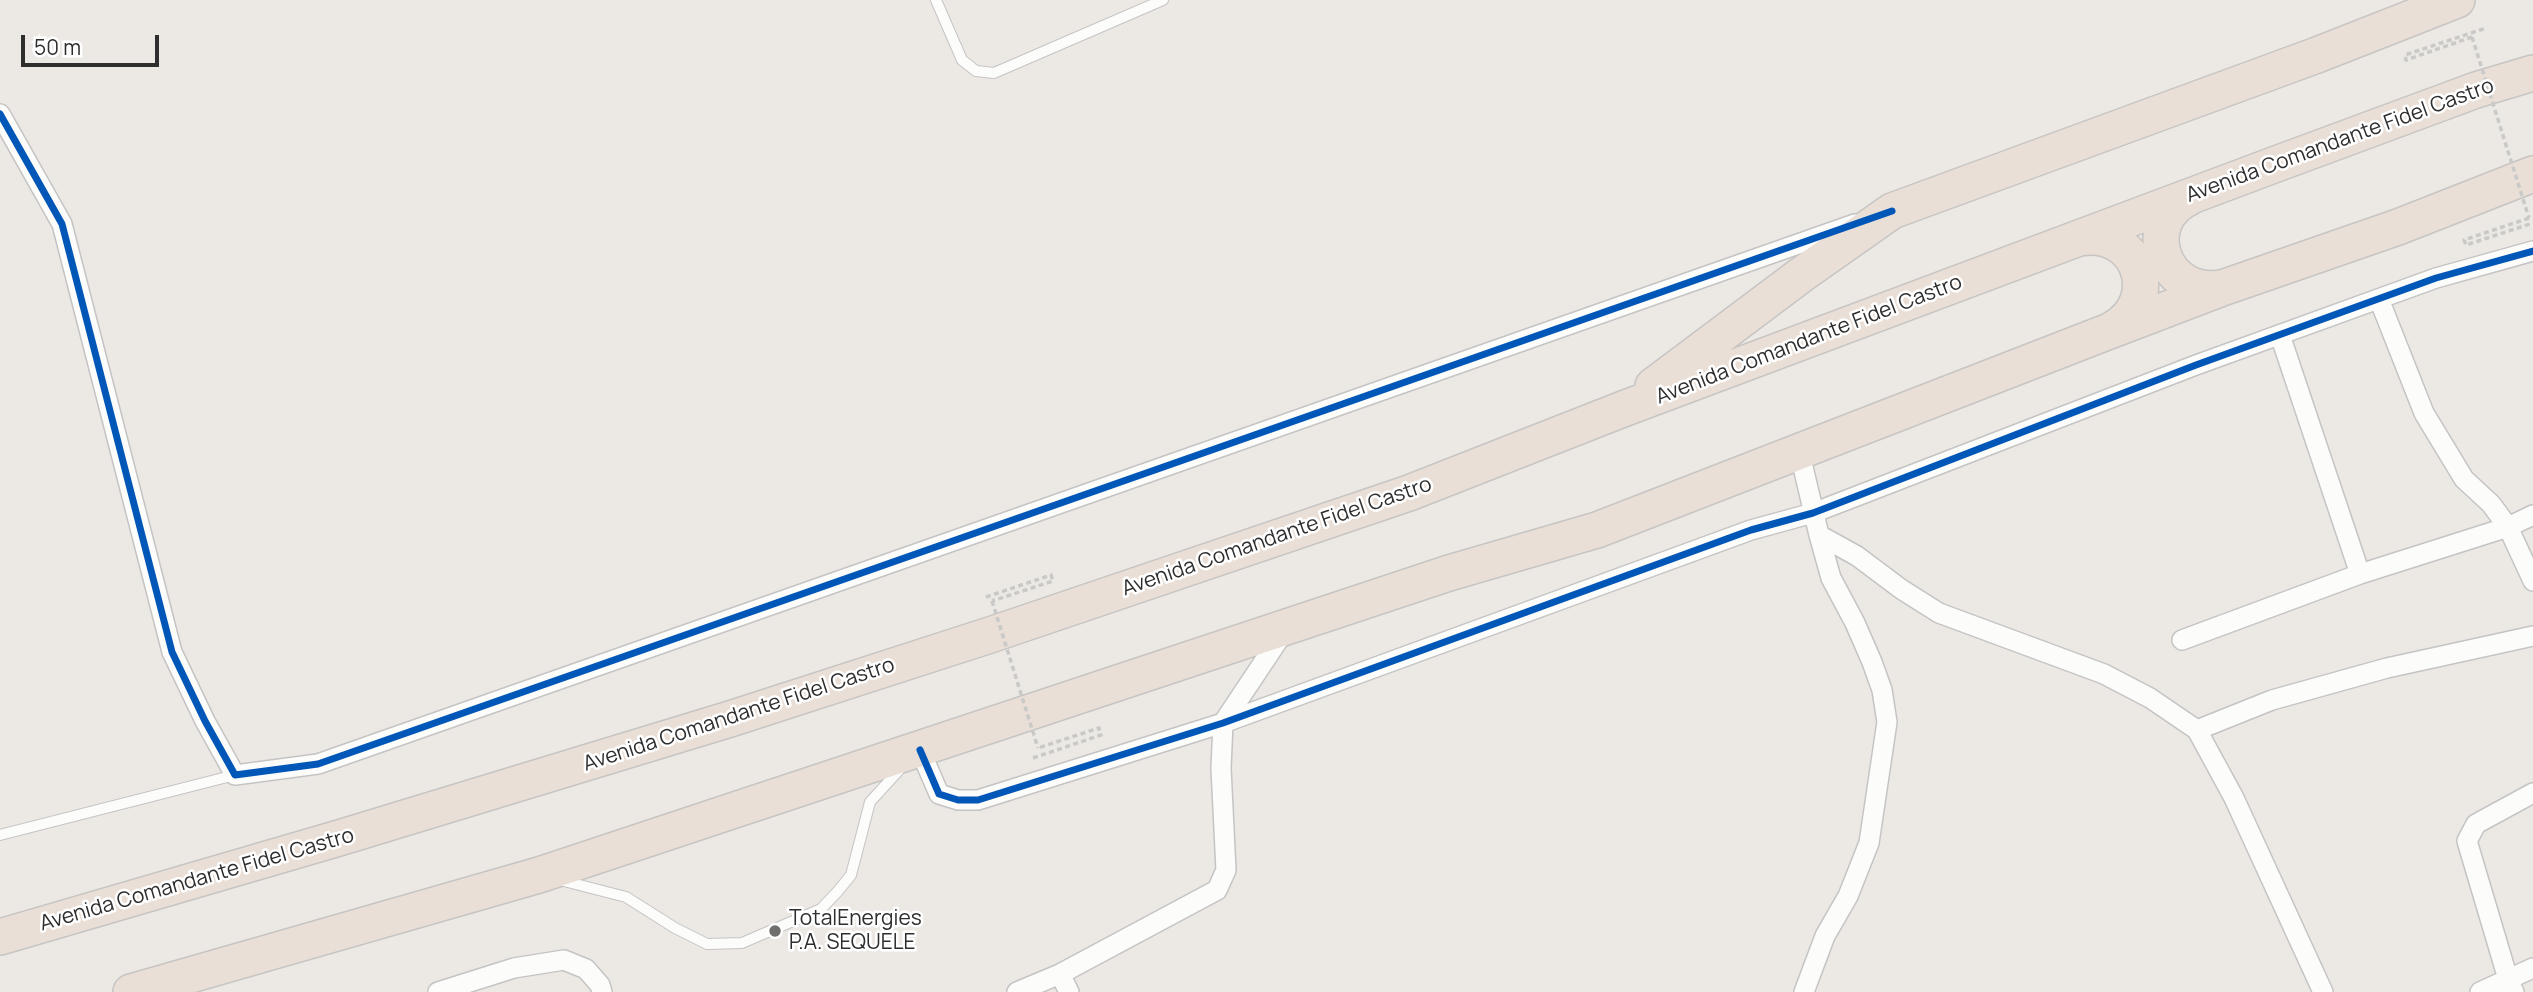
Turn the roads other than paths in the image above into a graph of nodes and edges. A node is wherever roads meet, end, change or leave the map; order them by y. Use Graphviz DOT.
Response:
graph roads {
  1 [pos="936,0"];
  2 [pos="1163,0"];
  3 [pos="2457,0"];
  4 [pos="2533,73"];
  5 [pos="0,114"];
  6 [pos="2533,174"];
  7 [pos="2191,196"];
  8 [pos="1892,211"];
  9 [pos="2074,241"];
  10 [pos="2533,251"];
  11 [pos="2225,287"];
  12 [pos="2379,299"];
  13 [pos="2107,332"];
  14 [pos="2280,335"];
  15 [pos="1623,409"];
  16 [pos="1799,450"];
  17 [pos="1813,513"];
  18 [pos="2533,515"];
  19 [pos="2508,527"];
  20 [pos="1819,535"];
  21 [pos="2360,574"];
  22 [pos="2533,581"];
  23 [pos="1288,627"];
  24 [pos="2533,636"];
  25 [pos="2182,640"];
  26 [pos="1223,723"];
  27 [pos="2197,730"];
  28 [pos="919,750"];
  29 [pos="235,775"];
  30 [pos="2533,793"];
  31 [pos="0,835"];
  32 [pos="539,876"];
  33 [pos="0,937"];
  34 [pos="2533,968"];
  35 [pos="1060,974"];
  36 [pos="2511,986"];
  37 [pos="131,992"];
  38 [pos="438,992"];
  39 [pos="602,992"];
  40 [pos="1017,992"];
  41 [pos="1069,992"];
  42 [pos="1804,992"];
  43 [pos="2323,992"];
  44 [pos="2480,992"];
  1 -- 2 [label="lane"];
  3 -- 8 [label="highway"];
  4 -- 7 [label="highway, Avenida Comandante Fidel Castro"];
  5 -- 29 [label="street"];
  6 -- 11 [label="highway"];
  7 -- 9 [label="highway, Avenida Comandante Fidel Castro"];
  7 -- 11 [label="highway"];
  8 -- 15 [label="highway"];
  8 -- 29 [label="street"];
  9 -- 13 [label="highway"];
  9 -- 15 [label="highway, Avenida Comandante Fidel Castro"];
  10 -- 12 [label="street"];
  11 -- 13 [label="highway"];
  12 -- 14 [label="street"];
  12 -- 19 [label="street"];
  13 -- 16 [label="highway"];
  14 -- 17 [label="street"];
  14 -- 21 [label="street"];
  15 -- 33 [label="highway, Avenida Comandante Fidel Castro"];
  16 -- 17 [label="street"];
  16 -- 23 [label="highway"];
  17 -- 20 [label="street"];
  17 -- 26 [label="street"];
  18 -- 19 [label="street"];
  19 -- 21 [label="street"];
  19 -- 22 [label="street"];
  20 -- 27 [label="street"];
  20 -- 42 [label="street"];
  21 -- 25 [label="street"];
  23 -- 26 [label="street"];
  23 -- 28 [label="highway"];
  24 -- 27 [label="street"];
  26 -- 28 [label="street"];
  26 -- 35 [label="street"];
  27 -- 43 [label="street"];
  28 -- 32 [label="highway"];
  28 -- 32 [label="lane"];
  29 -- 31 [label="lane"];
  30 -- 36 [label="street"];
  32 -- 37 [label="highway"];
  34 -- 36 [label="street"];
  35 -- 40 [label="street"];
  35 -- 41 [label="street"];
  36 -- 44 [label="street"];
  38 -- 39 [label="street"];
}
